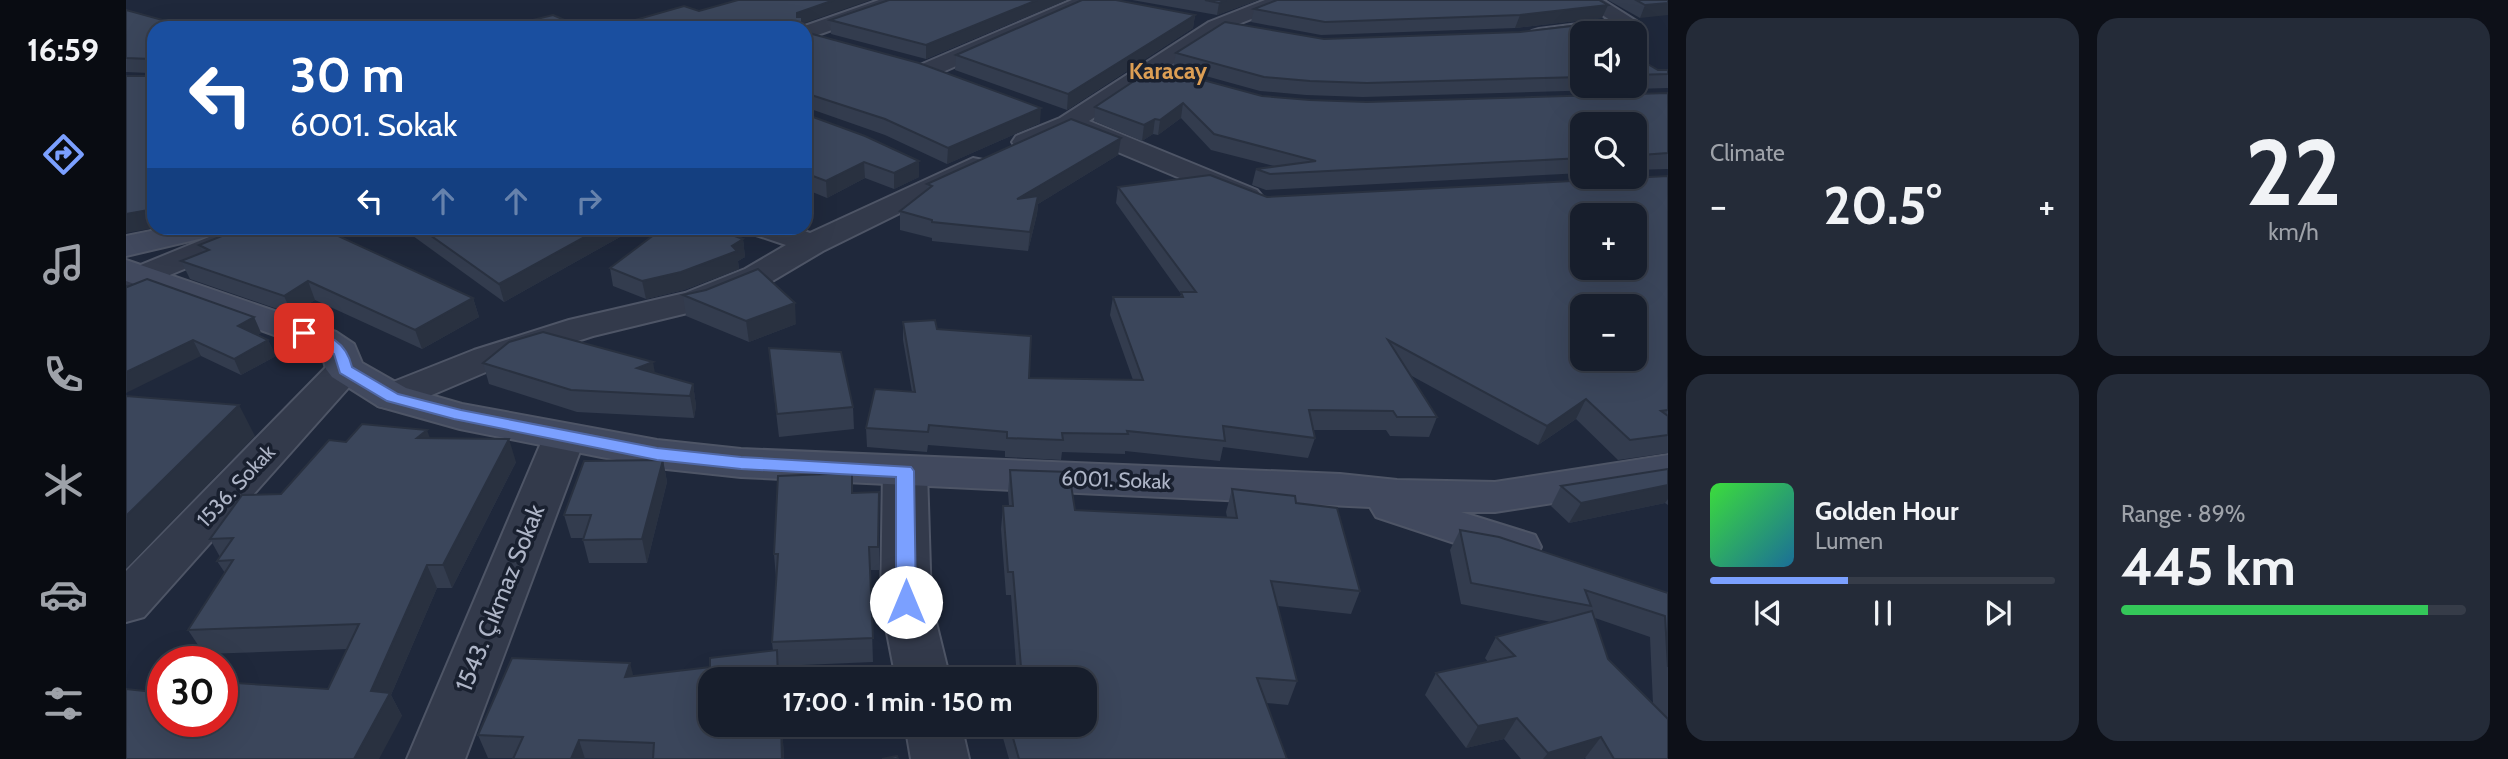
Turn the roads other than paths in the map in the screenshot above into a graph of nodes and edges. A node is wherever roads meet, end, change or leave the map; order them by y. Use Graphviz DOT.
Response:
graph roads {
  1 [pos="898,0"];
  2 [pos="1087,0"];
  3 [pos="1283,0"];
  4 [pos="1294,0"];
  5 [pos="1589,0"];
  6 [pos="1307,1"];
  7 [pos="1113,5"];
  8 [pos="1203,24"];
  9 [pos="812,31"];
  10 [pos="1255,33"];
  11 [pos="812,36"];
  12 [pos="1514,37"];
  13 [pos="842,46"];
  14 [pos="903,63"];
  15 [pos="928,70"];
  16 [pos="953,80"];
  17 [pos="1056,118"];
  18 [pos="1277,201"];
  19 [pos="192,235"];
  20 [pos="234,235"];
  21 [pos="787,235"];
  22 [pos="812,244"];
  23 [pos="130,269"];
  24 [pos="345,369"];
  25 [pos="393,397"];
  26 [pos="564,438"];
  27 [pos="1668,470"];
  28 [pos="905,471"];
  29 [pos="1340,489"];
  30 [pos="1563,562"];
  31 [pos="126,603"];
  32 [pos="920,667"];
  33 [pos="936,737"];
  34 [pos="436,759"];
  35 [pos="940,759"];
  1 -- 9 [label="street"];
  2 -- 7 [label="street"];
  2 -- 15 [label="street"];
  3 -- 8 [label="street"];
  4 -- 6 [label="street"];
  5 -- 12 [label="street"];
  8 -- 10 [label="street"];
  8 -- 17 [label="street"];
  11 -- 13 [label="street"];
  14 -- 15 [label="street"];
  15 -- 16 [label="street"];
  17 -- 18 [label="street"];
  17 -- 22 [label="street"];
  19 -- 23 [label="street"];
  20 -- 23 [label="street"];
  21 -- 22 [label="street"];
  22 -- 25 [label="street"];
  23 -- 24 [label="street, 6001. Sokak"];
  24 -- 25 [label="street, 6001. Sokak"];
  24 -- 31 [label="street, 1536. Sokak"];
  25 -- 26 [label="street, 6001. Sokak"];
  26 -- 28 [label="street, 6001. Sokak"];
  26 -- 34 [label="street, 1543. Çıkmaz Sokak"];
  27 -- 29 [label="street, 6001. Sokak"];
  28 -- 29 [label="street, 6001. Sokak"];
  28 -- 32 [label="street"];
  29 -- 30 [label="street"];
  33 -- 35 [label="street"];
}
